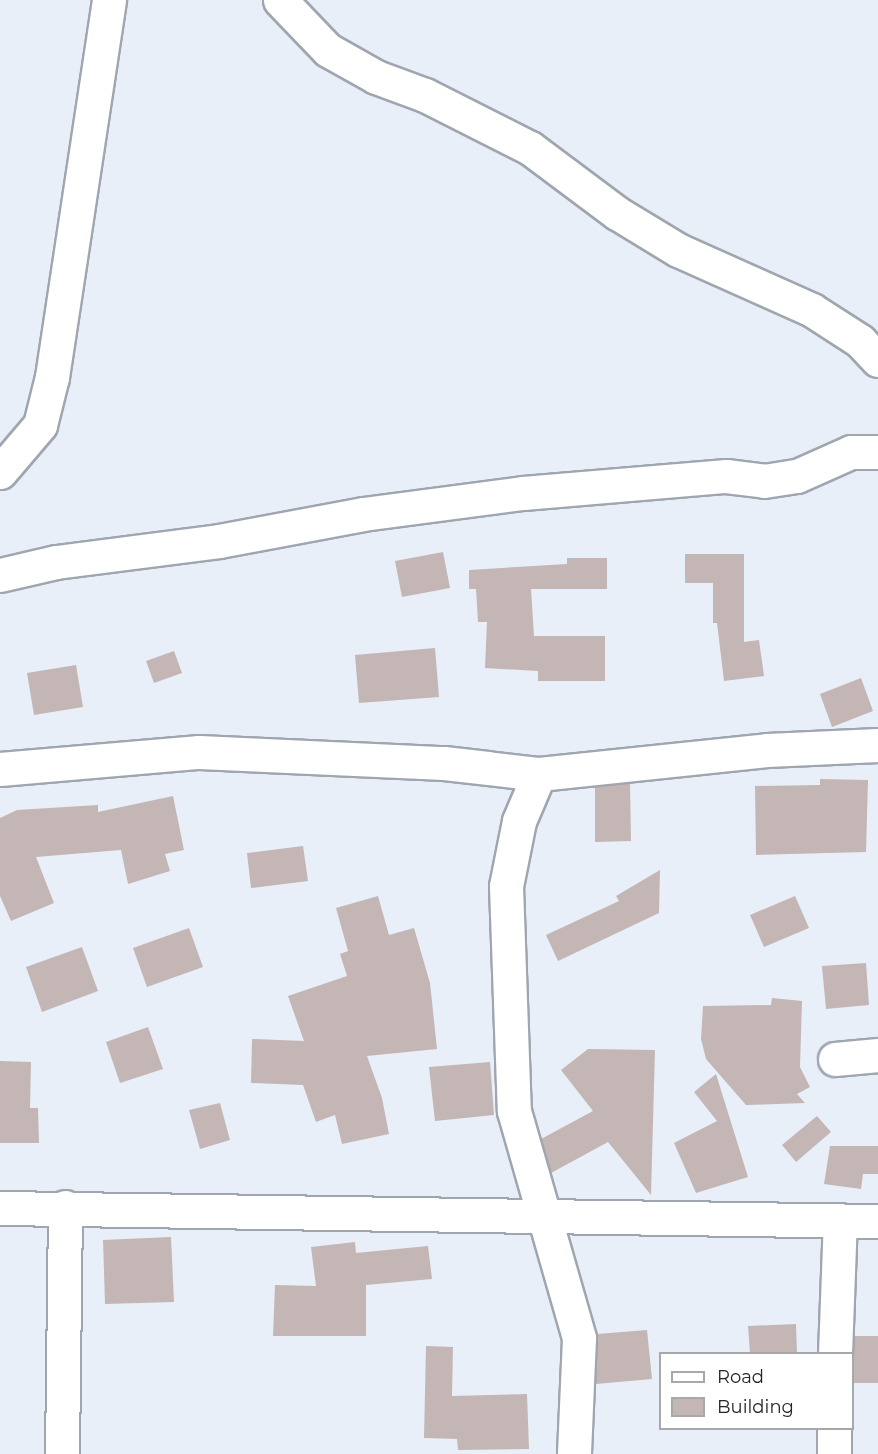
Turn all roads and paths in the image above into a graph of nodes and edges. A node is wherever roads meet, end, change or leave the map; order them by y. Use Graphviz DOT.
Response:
graph roads {
  1 [pos="109,0"];
  2 [pos="280,0"];
  3 [pos="878,360"];
  4 [pos="878,452"];
  5 [pos="0,472"];
  6 [pos="0,575"];
  7 [pos="878,745"];
  8 [pos="0,769"];
  9 [pos="538,774"];
  10 [pos="878,1055"];
  11 [pos="835,1059"];
  12 [pos="65,1207"];
  13 [pos="0,1209"];
  14 [pos="542,1216"];
  15 [pos="840,1220"];
  16 [pos="878,1221"];
  17 [pos="836,1352"];
  18 [pos="834,1430"];
  19 [pos="62,1454"];
  20 [pos="574,1454"];
  21 [pos="834,1454"];
  1 -- 5 [label="street"];
  2 -- 3 [label="street"];
  4 -- 6 [label="street"];
  7 -- 9 [label="street"];
  8 -- 9 [label="street"];
  9 -- 14 [label="street"];
  10 -- 11 [label="street"];
  12 -- 13 [label="street"];
  12 -- 14 [label="street"];
  12 -- 19 [label="street"];
  14 -- 15 [label="street"];
  14 -- 20 [label="street"];
  15 -- 16 [label="street"];
  15 -- 17 [label="street"];
  18 -- 21 [label="street"];
}
